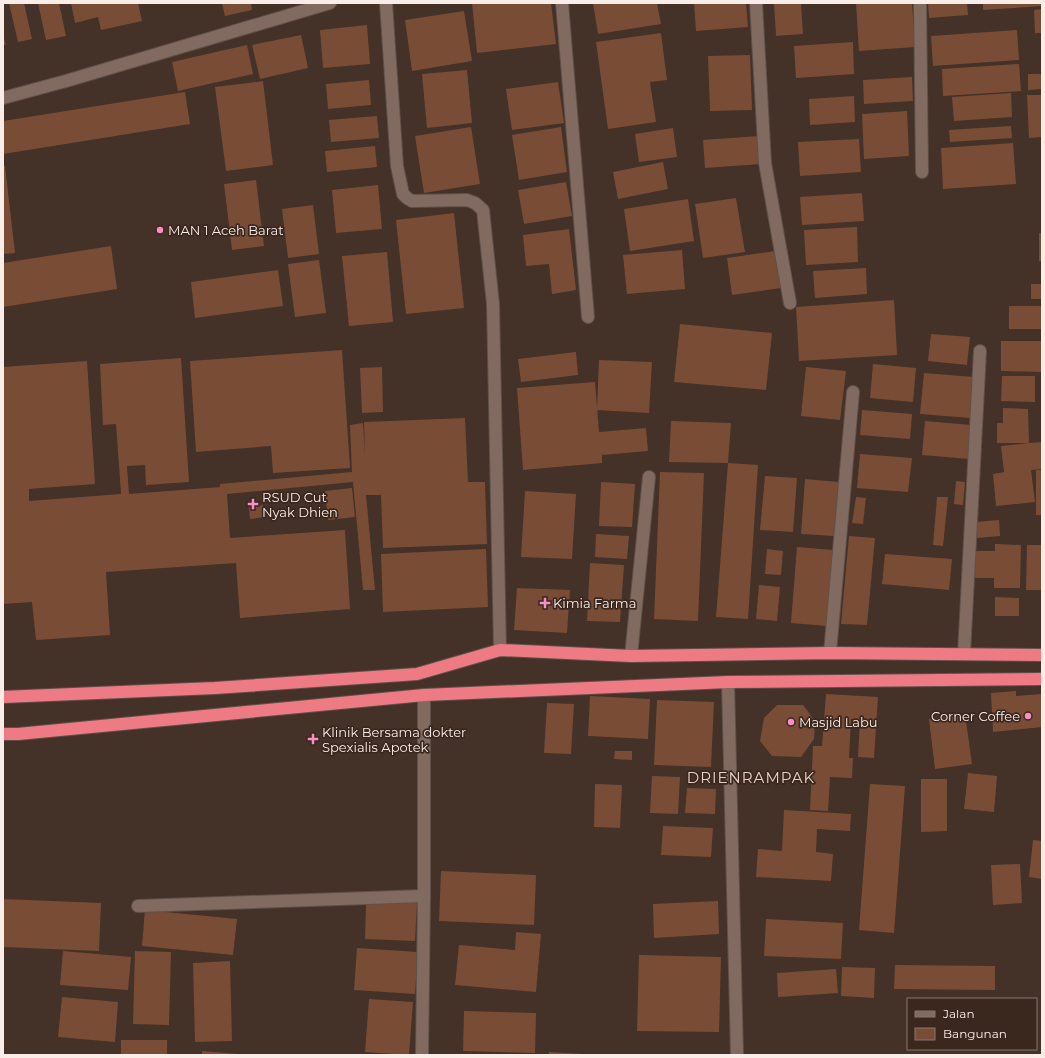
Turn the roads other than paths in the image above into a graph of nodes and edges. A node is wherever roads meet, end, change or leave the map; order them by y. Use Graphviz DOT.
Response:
graph roads {
  1 [pos="330,3"];
  2 [pos="386,3"];
  3 [pos="562,3"];
  4 [pos="756,3"];
  5 [pos="920,3"];
  6 [pos="3,98"];
  7 [pos="922,172"];
  8 [pos="790,303"];
  9 [pos="588,316"];
  10 [pos="980,351"];
  11 [pos="853,392"];
  12 [pos="648,477"];
  13 [pos="500,650"];
  14 [pos="830,653"];
  15 [pos="964,654"];
  16 [pos="1042,655"];
  17 [pos="631,656"];
  18 [pos="1042,679"];
  19 [pos="728,682"];
  20 [pos="424,695"];
  21 [pos="3,697"];
  22 [pos="3,734"];
  23 [pos="424,896"];
  24 [pos="138,906"];
  25 [pos="422,1055"];
  26 [pos="737,1055"];
  1 -- 6 [label="street"];
  2 -- 13 [label="street"];
  3 -- 9 [label="street"];
  4 -- 8 [label="street"];
  5 -- 7 [label="street"];
  10 -- 15 [label="street"];
  11 -- 14 [label="street"];
  12 -- 17 [label="street"];
  13 -- 17 [label="highway"];
  13 -- 21 [label="highway"];
  14 -- 15 [label="highway"];
  14 -- 17 [label="highway"];
  15 -- 16 [label="highway"];
  18 -- 19 [label="highway"];
  19 -- 20 [label="highway"];
  19 -- 26 [label="street"];
  20 -- 22 [label="highway"];
  20 -- 23 [label="street"];
  23 -- 24 [label="street"];
  23 -- 25 [label="street"];
}
